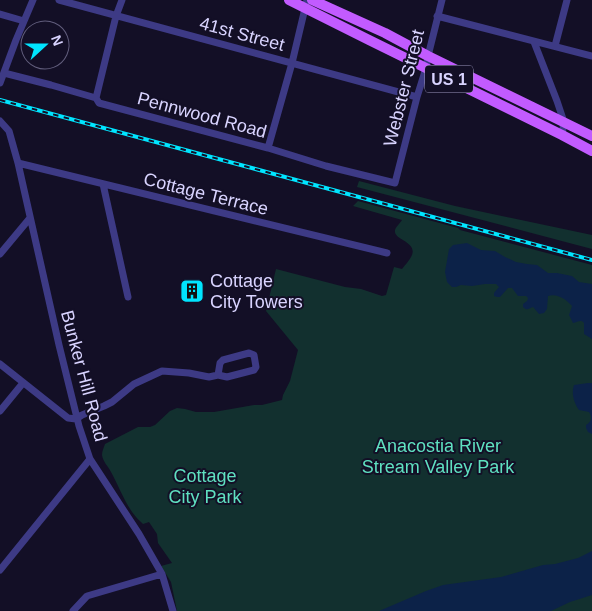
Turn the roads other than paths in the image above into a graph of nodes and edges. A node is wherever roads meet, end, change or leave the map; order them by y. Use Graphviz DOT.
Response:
graph roads {
  1 [pos="33,0"];
  2 [pos="59,0"];
  3 [pos="122,0"];
  4 [pos="289,0"];
  5 [pos="442,0"];
  6 [pos="567,0"];
  7 [pos="308,3"];
  8 [pos="0,14"];
  9 [pos="116,16"];
  10 [pos="438,16"];
  11 [pos="24,20"];
  12 [pos="20,31"];
  13 [pos="534,42"];
  14 [pos="555,46"];
  15 [pos="428,56"];
  16 [pos="592,56"];
  17 [pos="292,63"];
  18 [pos="426,68"];
  19 [pos="4,73"];
  20 [pos="0,83"];
  21 [pos="417,97"];
  22 [pos="96,98"];
  23 [pos="0,121"];
  24 [pos="564,122"];
  25 [pos="562,135"];
  26 [pos="592,136"];
  27 [pos="268,148"];
  28 [pos="592,151"];
  29 [pos="18,163"];
  30 [pos="396,182"];
  31 [pos="103,184"];
  32 [pos="30,218"];
  33 [pos="387,253"];
  34 [pos="0,254"];
  35 [pos="128,297"];
  36 [pos="0,364"];
  37 [pos="218,375"];
  38 [pos="23,383"];
  39 [pos="0,411"];
  40 [pos="76,419"];
  41 [pos="90,459"];
  42 [pos="0,570"];
  43 [pos="162,574"];
  44 [pos="73,611"];
  45 [pos="173,611"];
  1 -- 11 [label="street"];
  2 -- 9 [label="street, 41st Street"];
  3 -- 9 [label="street"];
  4 -- 7 [label="main road, US 1"];
  5 -- 10 [label="street, Webster Street"];
  6 -- 14 [label="street"];
  7 -- 15 [label="main road, US 1"];
  7 -- 17 [label="street"];
  7 -- 18 [label="main road, US 1"];
  8 -- 11 [label="street"];
  9 -- 17 [label="street, 41st Street"];
  9 -- 22 [label="street"];
  10 -- 13 [label="street"];
  10 -- 15 [label="street, Webster Street"];
  12 -- 19 [label="street"];
  13 -- 14 [label="street"];
  13 -- 24 [label="street"];
  14 -- 16 [label="street"];
  15 -- 18 [label="street, Webster Street"];
  15 -- 24 [label="main road, US 1"];
  17 -- 21 [label="street, 41st Street"];
  17 -- 27 [label="street"];
  18 -- 21 [label="street, Webster Street"];
  18 -- 25 [label="main road, US 1"];
  19 -- 20 [label="street"];
  19 -- 22 [label="street, Pennwood Road"];
  21 -- 30 [label="street, Webster Street"];
  22 -- 27 [label="street, Pennwood Road"];
  23 -- 29 [label="street, Bunker Hill Road"];
  24 -- 25 [label="street"];
  24 -- 26 [label="main road, US 1"];
  25 -- 28 [label="main road, US 1"];
  27 -- 30 [label="street, Pennwood Road"];
  29 -- 31 [label="street, Cottage Terrace"];
  29 -- 32 [label="street, Bunker Hill Road"];
  31 -- 33 [label="street, Cottage Terrace"];
  31 -- 35 [label="street"];
  32 -- 34 [label="street"];
  32 -- 40 [label="street, Bunker Hill Road"];
  36 -- 38 [label="street"];
  37 -- 37 [label="street"];
  37 -- 40 [label="street"];
  38 -- 39 [label="street"];
  38 -- 40 [label="street"];
  40 -- 41 [label="street, Bunker Hill Road"];
  41 -- 42 [label="street"];
  41 -- 43 [label="street, Bunker Hill Road"];
  43 -- 44 [label="street"];
  43 -- 45 [label="street, Bunker Hill Road"];
}
